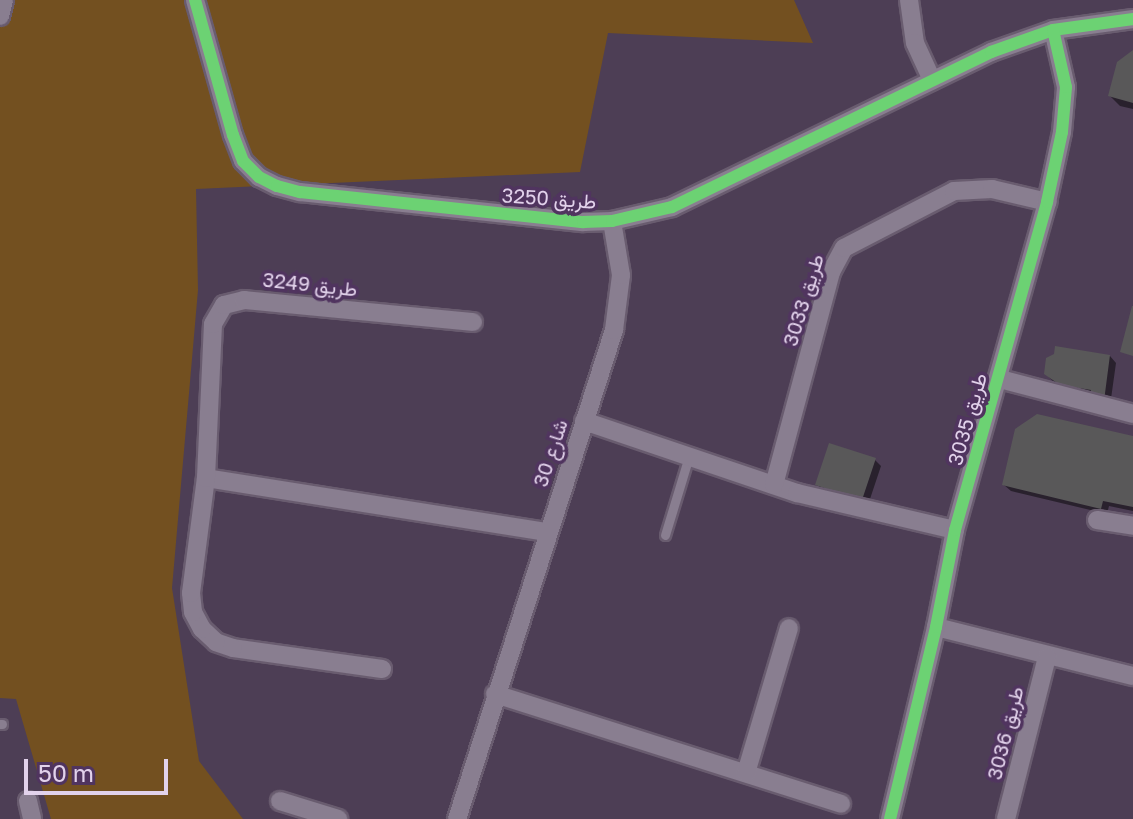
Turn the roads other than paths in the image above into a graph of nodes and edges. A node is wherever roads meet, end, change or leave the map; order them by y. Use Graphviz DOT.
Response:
graph roads {
  1 [pos="4,0"];
  2 [pos="195,0"];
  3 [pos="909,0"];
  4 [pos="0,16"];
  5 [pos="1133,19"];
  6 [pos="1053,30"];
  7 [pos="932,80"];
  8 [pos="1047,202"];
  9 [pos="612,221"];
  10 [pos="473,322"];
  11 [pos="1000,379"];
  12 [pos="1133,414"];
  13 [pos="584,421"];
  14 [pos="689,456"];
  15 [pos="206,478"];
  16 [pos="774,485"];
  17 [pos="1097,520"];
  18 [pos="1133,526"];
  19 [pos="955,530"];
  20 [pos="548,532"];
  21 [pos="665,535"];
  22 [pos="936,627"];
  23 [pos="789,628"];
  24 [pos="1047,657"];
  25 [pos="382,669"];
  26 [pos="1133,676"];
  27 [pos="495,694"];
  28 [pos="746,773"];
  29 [pos="280,801"];
  30 [pos="841,804"];
  31 [pos="338,819"];
  32 [pos="457,819"];
  33 [pos="890,819"];
  34 [pos="1006,819"];
  1 -- 4 [label="street"];
  2 -- 9 [label="street, طريق 3250"];
  3 -- 7 [label="street"];
  5 -- 6 [label="street, طريق 3250"];
  6 -- 7 [label="street, طريق 3250"];
  6 -- 8 [label="street, طريق 3035"];
  7 -- 9 [label="street, طريق 3250"];
  8 -- 11 [label="street, طريق 3035"];
  8 -- 16 [label="street, طريق 3033"];
  9 -- 13 [label="street, شارع 30"];
  10 -- 15 [label="street, طريق 3249"];
  11 -- 12 [label="street, طريق 3035"];
  11 -- 19 [label="street, طريق 3035"];
  13 -- 14 [label="street"];
  13 -- 20 [label="street, شارع 30"];
  14 -- 16 [label="street"];
  14 -- 21 [label="lane"];
  15 -- 20 [label="street"];
  15 -- 25 [label="street, طريق 3249"];
  16 -- 19 [label="street"];
  17 -- 18 [label="street"];
  19 -- 22 [label="street, طريق 3035"];
  20 -- 27 [label="street, شارع 30"];
  22 -- 24 [label="street"];
  22 -- 33 [label="street, طريق 3035"];
  23 -- 28 [label="street"];
  24 -- 26 [label="street"];
  24 -- 34 [label="street, طريق 3036"];
  27 -- 28 [label="street"];
  27 -- 32 [label="street, شارع 30"];
  28 -- 30 [label="street"];
  29 -- 31 [label="street"];
}
